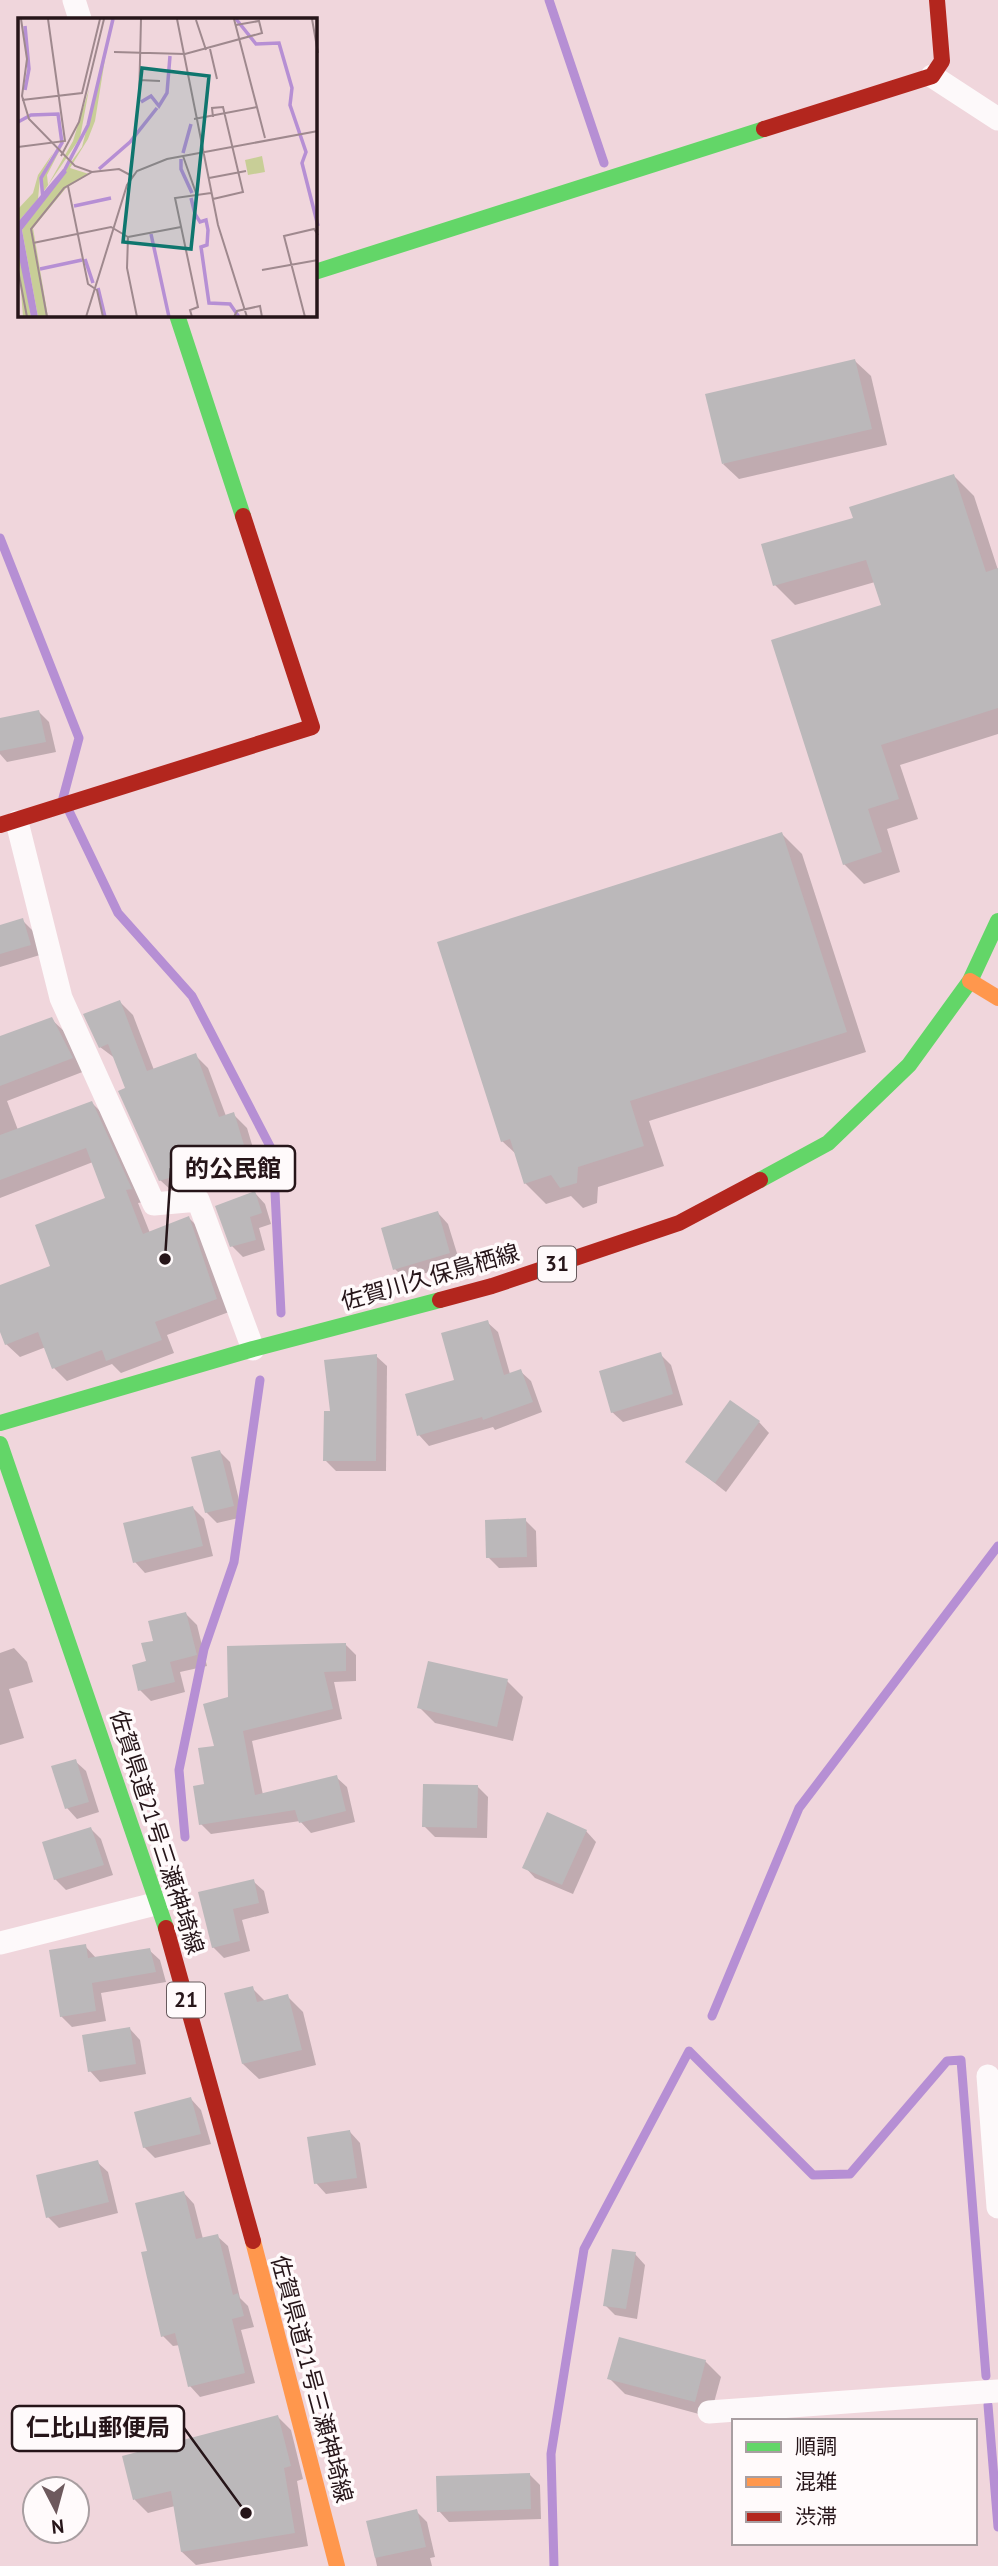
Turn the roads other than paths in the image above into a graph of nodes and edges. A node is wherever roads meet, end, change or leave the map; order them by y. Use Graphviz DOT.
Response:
graph roads {
  1 [pos="74,0"];
  2 [pos="937,0"];
  3 [pos="80,18"];
  4 [pos="932,76"];
  5 [pos="998,119"];
  6 [pos="317,271"];
  7 [pos="179,317"];
  8 [pos="9,823"];
  9 [pos="998,921"];
  10 [pos="970,981"];
  11 [pos="998,998"];
  12 [pos="253,1349"];
  13 [pos="0,1423"];
  14 [pos="0,1444"];
  15 [pos="159,1903"];
  16 [pos="0,1942"];
  17 [pos="988,2076"];
  18 [pos="998,2207"];
  19 [pos="998,2392"];
  20 [pos="709,2413"];
  21 [pos="337,2566"];
  1 -- 3 [label="street"];
  2 -- 4 [label="main road"];
  4 -- 5 [label="street"];
  4 -- 6 [label="main road"];
  7 -- 8 [label="main road"];
  8 -- 12 [label="street"];
  9 -- 10 [label="main road, 佐賀川久保鳥栖線 / 31"];
  10 -- 11 [label="main road"];
  10 -- 12 [label="main road, 佐賀川久保鳥栖線 / 31"];
  12 -- 13 [label="main road, 佐賀川久保鳥栖線 / 31"];
  14 -- 15 [label="main road, 佐賀県道21号三瀬神埼線 / 21"];
  15 -- 16 [label="street"];
  15 -- 21 [label="main road, 佐賀県道21号三瀬神埼線 / 21"];
  17 -- 18 [label="street"];
  19 -- 20 [label="street"];
}
